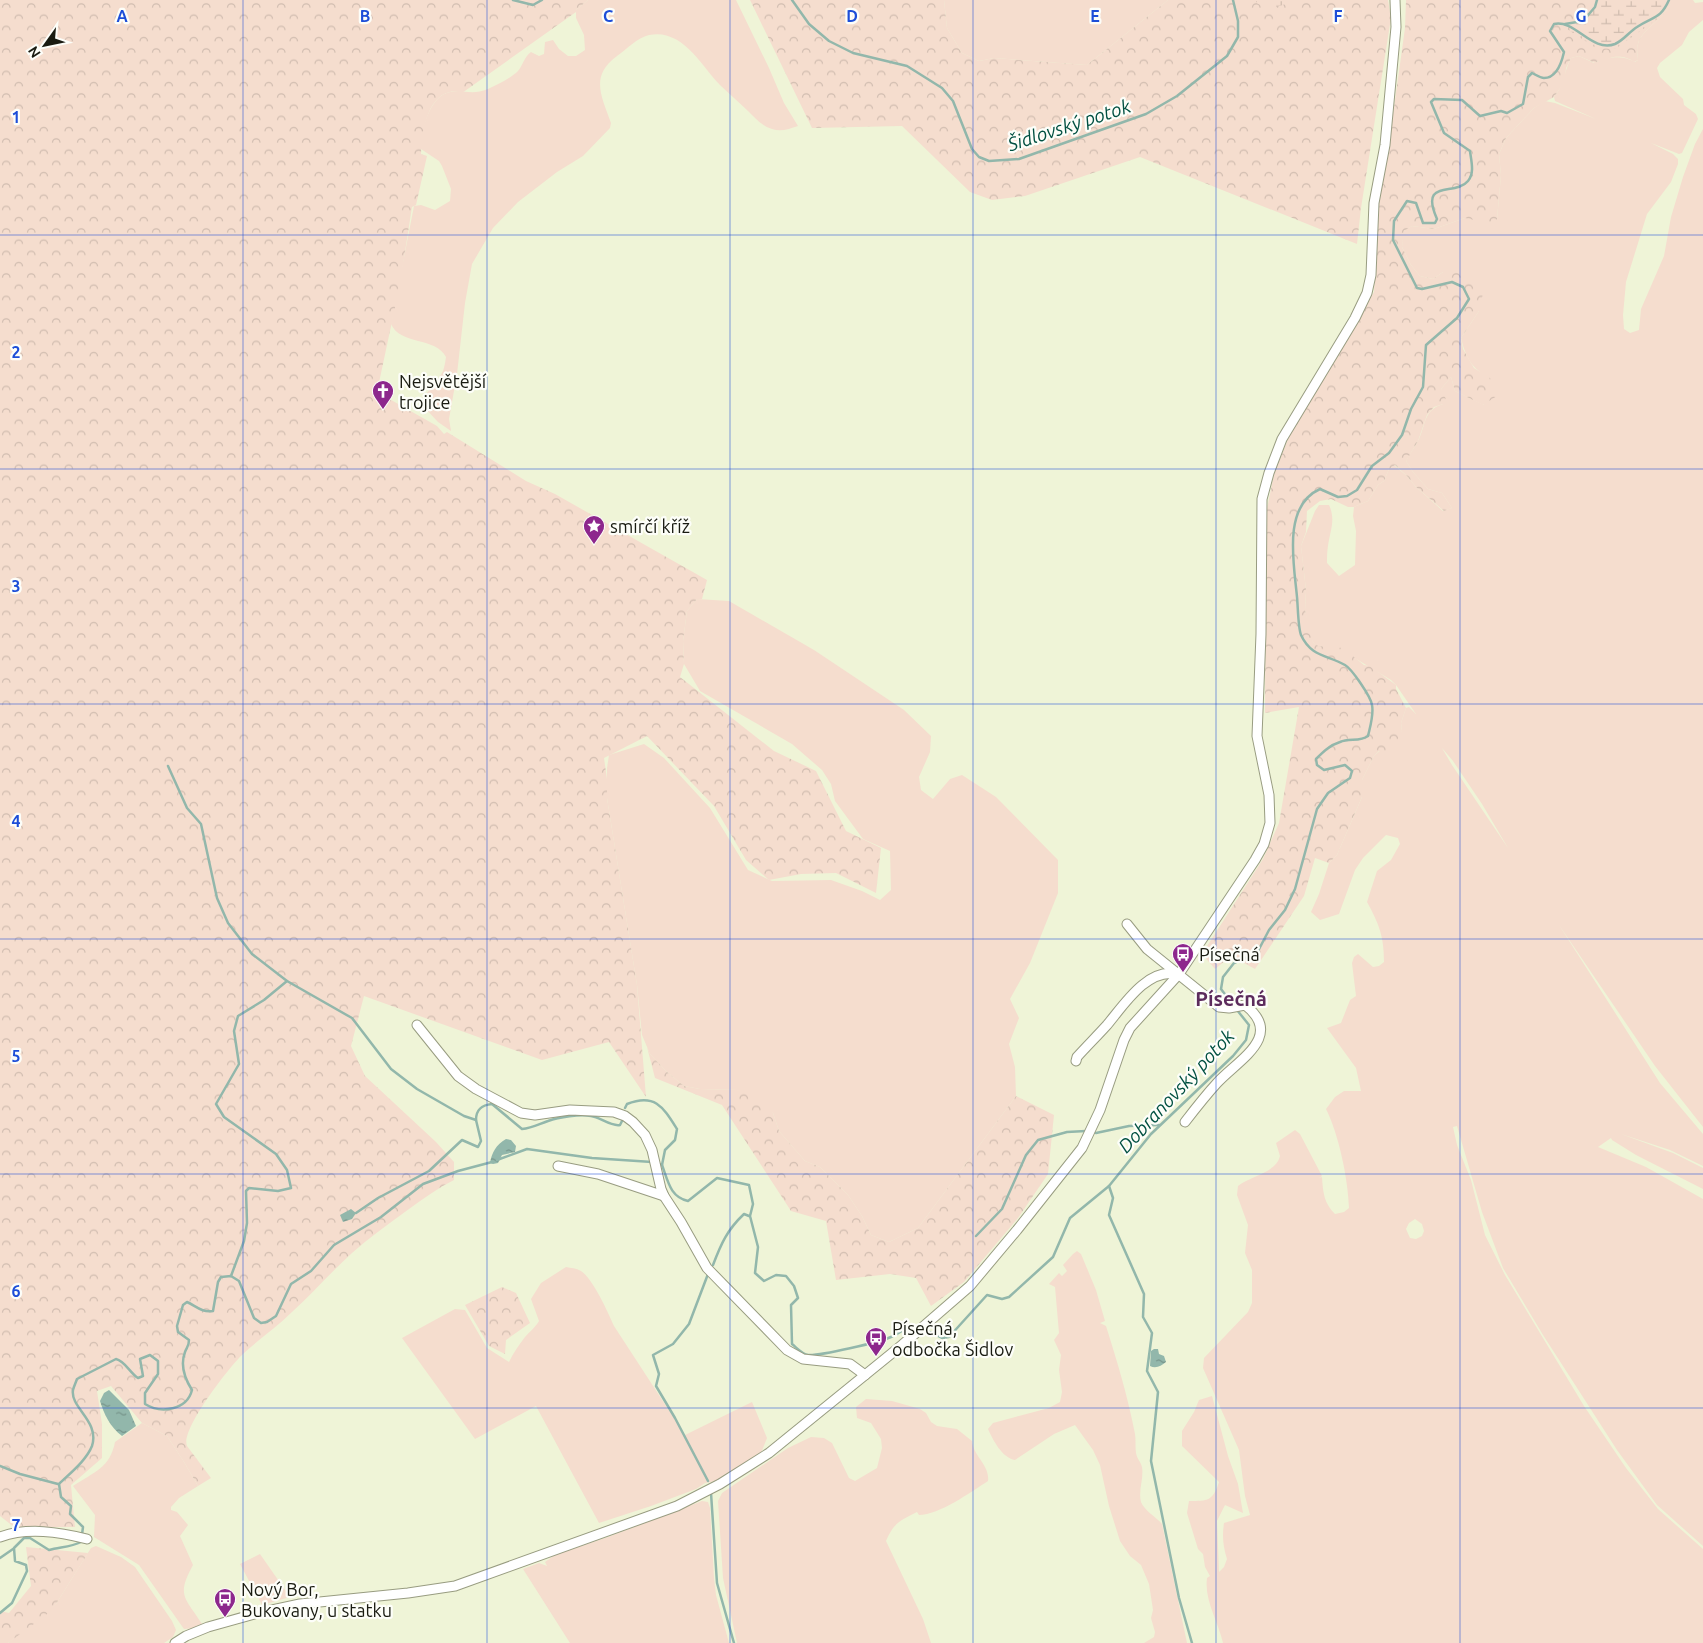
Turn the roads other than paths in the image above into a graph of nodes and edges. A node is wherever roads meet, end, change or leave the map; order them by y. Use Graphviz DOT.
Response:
graph roads {
  1 [pos="1395,0"];
  2 [pos="1127,924"];
  3 [pos="1179,974"];
  4 [pos="417,1025"];
  5 [pos="1076,1061"];
  6 [pos="1185,1122"];
  7 [pos="558,1166"];
  8 [pos="664,1196"];
  9 [pos="865,1375"];
  10 [pos="0,1537"];
  11 [pos="87,1539"];
  12 [pos="175,1643"];
  1 -- 3 [label="street"];
  2 -- 3 [label="street"];
  3 -- 5 [label="street"];
  3 -- 6 [label="street"];
  3 -- 9 [label="street"];
  4 -- 8 [label="street"];
  7 -- 8 [label="street"];
  8 -- 9 [label="street"];
  9 -- 12 [label="street"];
  10 -- 11 [label="street"];
}
